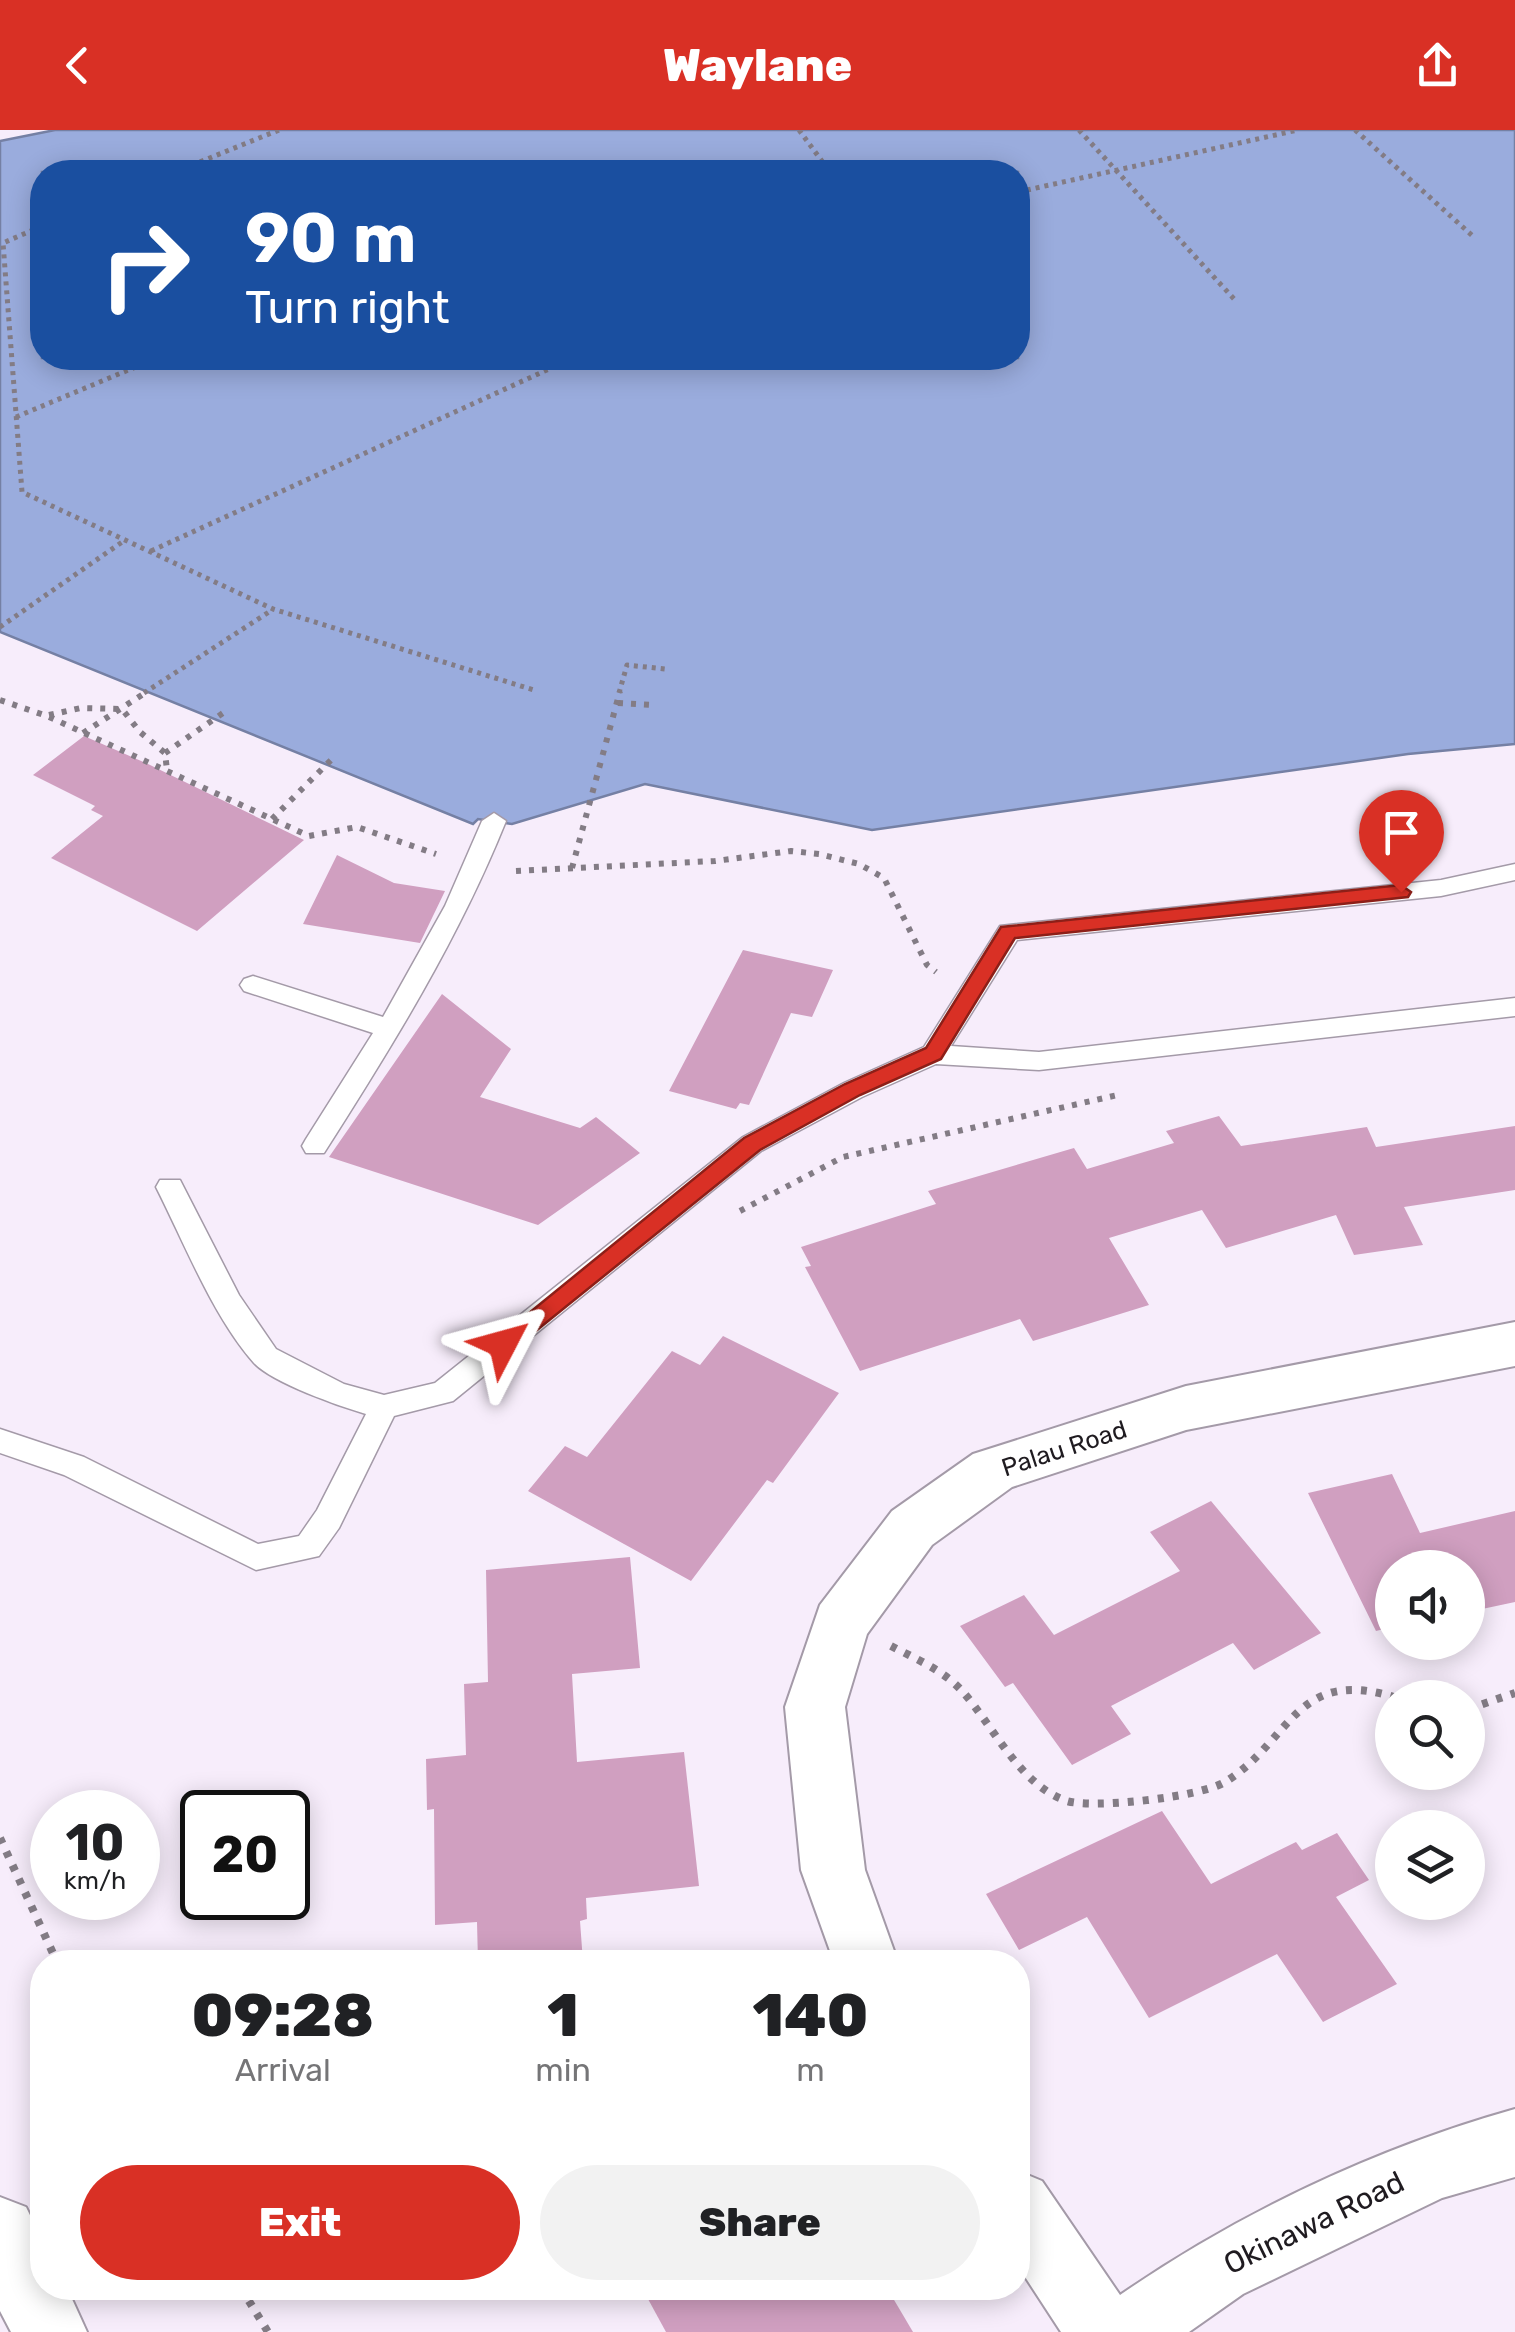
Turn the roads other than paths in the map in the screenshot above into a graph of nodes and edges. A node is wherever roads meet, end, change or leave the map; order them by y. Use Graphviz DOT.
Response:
graph roads {
  1 [pos="494,821"];
  2 [pos="1515,872"];
  3 [pos="254,985"];
  4 [pos="1515,1008"];
  5 [pos="390,1028"];
  6 [pos="933,1054"];
  7 [pos="315,1146"];
  8 [pos="170,1187"];
  9 [pos="1515,1344"];
  10 [pos="384,1407"];
  11 [pos="0,1441"];
  12 [pos="862,1950"];
  13 [pos="1515,2142"];
  14 [pos="1030,2222"];
  15 [pos="0,2233"];
  16 [pos="30,2292"];
  17 [pos="34,2300"];
  18 [pos="50,2332"];
  19 [pos="1104,2332"];
  20 [pos="1128,2332"];
  1 -- 5 [label="lane"];
  2 -- 6 [label="lane"];
  3 -- 5 [label="lane"];
  4 -- 6 [label="lane"];
  5 -- 7 [label="lane"];
  6 -- 10 [label="lane"];
  8 -- 10 [label="lane"];
  9 -- 12 [label="street, Palau Road"];
  10 -- 11 [label="lane"];
  13 -- 20 [label="street, Okinawa Road"];
  14 -- 19 [label="street"];
  15 -- 16 [label="highway"];
  17 -- 18 [label="highway"];
}
